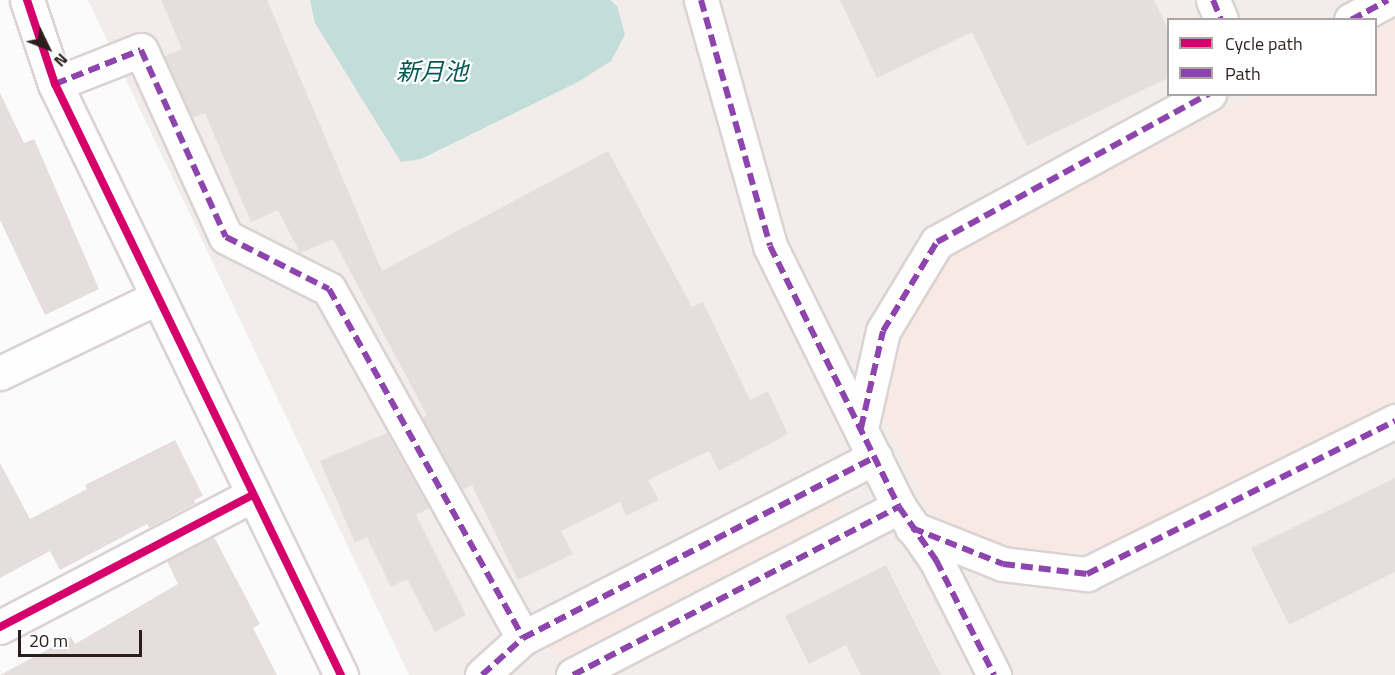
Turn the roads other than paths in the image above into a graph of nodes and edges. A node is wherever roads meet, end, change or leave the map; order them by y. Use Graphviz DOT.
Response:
graph roads {
  1 [pos="27,0"];
  2 [pos="701,0"];
  3 [pos="1213,0"];
  4 [pos="1388,0"];
  5 [pos="1220,18"];
  6 [pos="1355,18"];
  7 [pos="55,84"];
  8 [pos="1205,96"];
  9 [pos="156,298"];
  10 [pos="0,373"];
  11 [pos="1395,421"];
  12 [pos="861,428"];
  13 [pos="875,457"];
  14 [pos="253,495"];
  15 [pos="905,518"];
  16 [pos="0,627"];
  17 [pos="522,638"];
  18 [pos="341,675"];
  19 [pos="482,675"];
  20 [pos="573,675"];
  21 [pos="994,675"];
  1 -- 7 [label="street"];
  2 -- 12 [label="street"];
  3 -- 5 [label="street"];
  4 -- 6 [label="street"];
  7 -- 9 [label="street"];
  7 -- 17 [label="street"];
  8 -- 12 [label="street"];
  9 -- 10 [label="street"];
  9 -- 14 [label="street"];
  11 -- 15 [label="street"];
  12 -- 13 [label="street"];
  13 -- 15 [label="street"];
  13 -- 17 [label="street"];
  14 -- 16 [label="street"];
  14 -- 18 [label="street"];
  15 -- 20 [label="street"];
  15 -- 21 [label="street"];
  17 -- 19 [label="street"];
}
